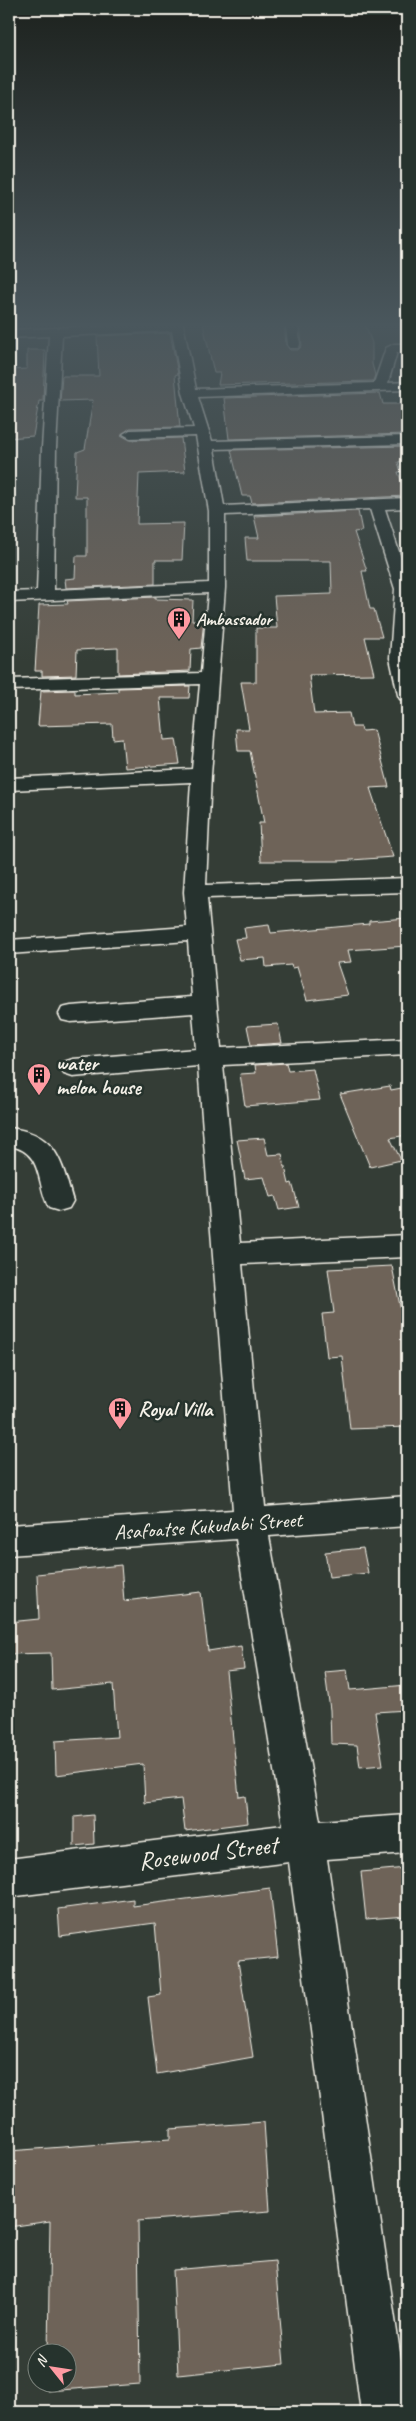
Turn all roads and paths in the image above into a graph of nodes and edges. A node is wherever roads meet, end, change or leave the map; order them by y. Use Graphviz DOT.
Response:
graph roads {
  1 [pos="50,437"];
  2 [pos="174,437"];
  3 [pos="204,439"];
  4 [pos="407,440"];
  5 [pos="376,503"];
  6 [pos="407,503"];
  7 [pos="217,512"];
  8 [pos="217,588"];
  9 [pos="44,596"];
  10 [pos="9,597"];
  11 [pos="208,678"];
  12 [pos="9,686"];
  13 [pos="407,695"];
  14 [pos="201,775"];
  15 [pos="9,784"];
  16 [pos="407,885"];
  17 [pos="195,892"];
  18 [pos="198,933"];
  19 [pos="9,947"];
  20 [pos="204,1004"];
  21 [pos="71,1014"];
  22 [pos="407,1047"];
  23 [pos="208,1057"];
  24 [pos="73,1068"];
  25 [pos="9,1137"];
  26 [pos="59,1201"];
  27 [pos="407,1246"];
  28 [pos="226,1254"];
  29 [pos="407,1511"];
  30 [pos="250,1523"];
  31 [pos="9,1540"];
  32 [pos="407,1834"];
  33 [pos="306,1841"];
  34 [pos="9,1878"];
  35 [pos="385,2412"];
  1 -- 9 [label="street"];
  2 -- 3 [label="street"];
  3 -- 4 [label="street"];
  3 -- 7 [label="street"];
  5 -- 6 [label="street"];
  5 -- 7 [label="street"];
  5 -- 13 [label="street"];
  7 -- 8 [label="street"];
  8 -- 9 [label="street"];
  8 -- 11 [label="street"];
  9 -- 10 [label="street"];
  11 -- 12 [label="street"];
  11 -- 14 [label="street"];
  14 -- 15 [label="street"];
  14 -- 17 [label="street"];
  16 -- 17 [label="street"];
  17 -- 18 [label="street"];
  18 -- 19 [label="street"];
  18 -- 20 [label="street"];
  20 -- 21 [label="street"];
  20 -- 23 [label="street"];
  22 -- 23 [label="street"];
  23 -- 24 [label="street"];
  23 -- 28 [label="street"];
  25 -- 26 [label="street"];
  27 -- 28 [label="street"];
  28 -- 30 [label="street"];
  29 -- 30 [label="street, Asafoatse Kukudabi Street"];
  30 -- 31 [label="street, Asafoatse Kukudabi Street"];
  30 -- 33 [label="street"];
  32 -- 33 [label="street, Rosewood Street"];
  33 -- 34 [label="street, Rosewood Street"];
  33 -- 35 [label="street"];
}
